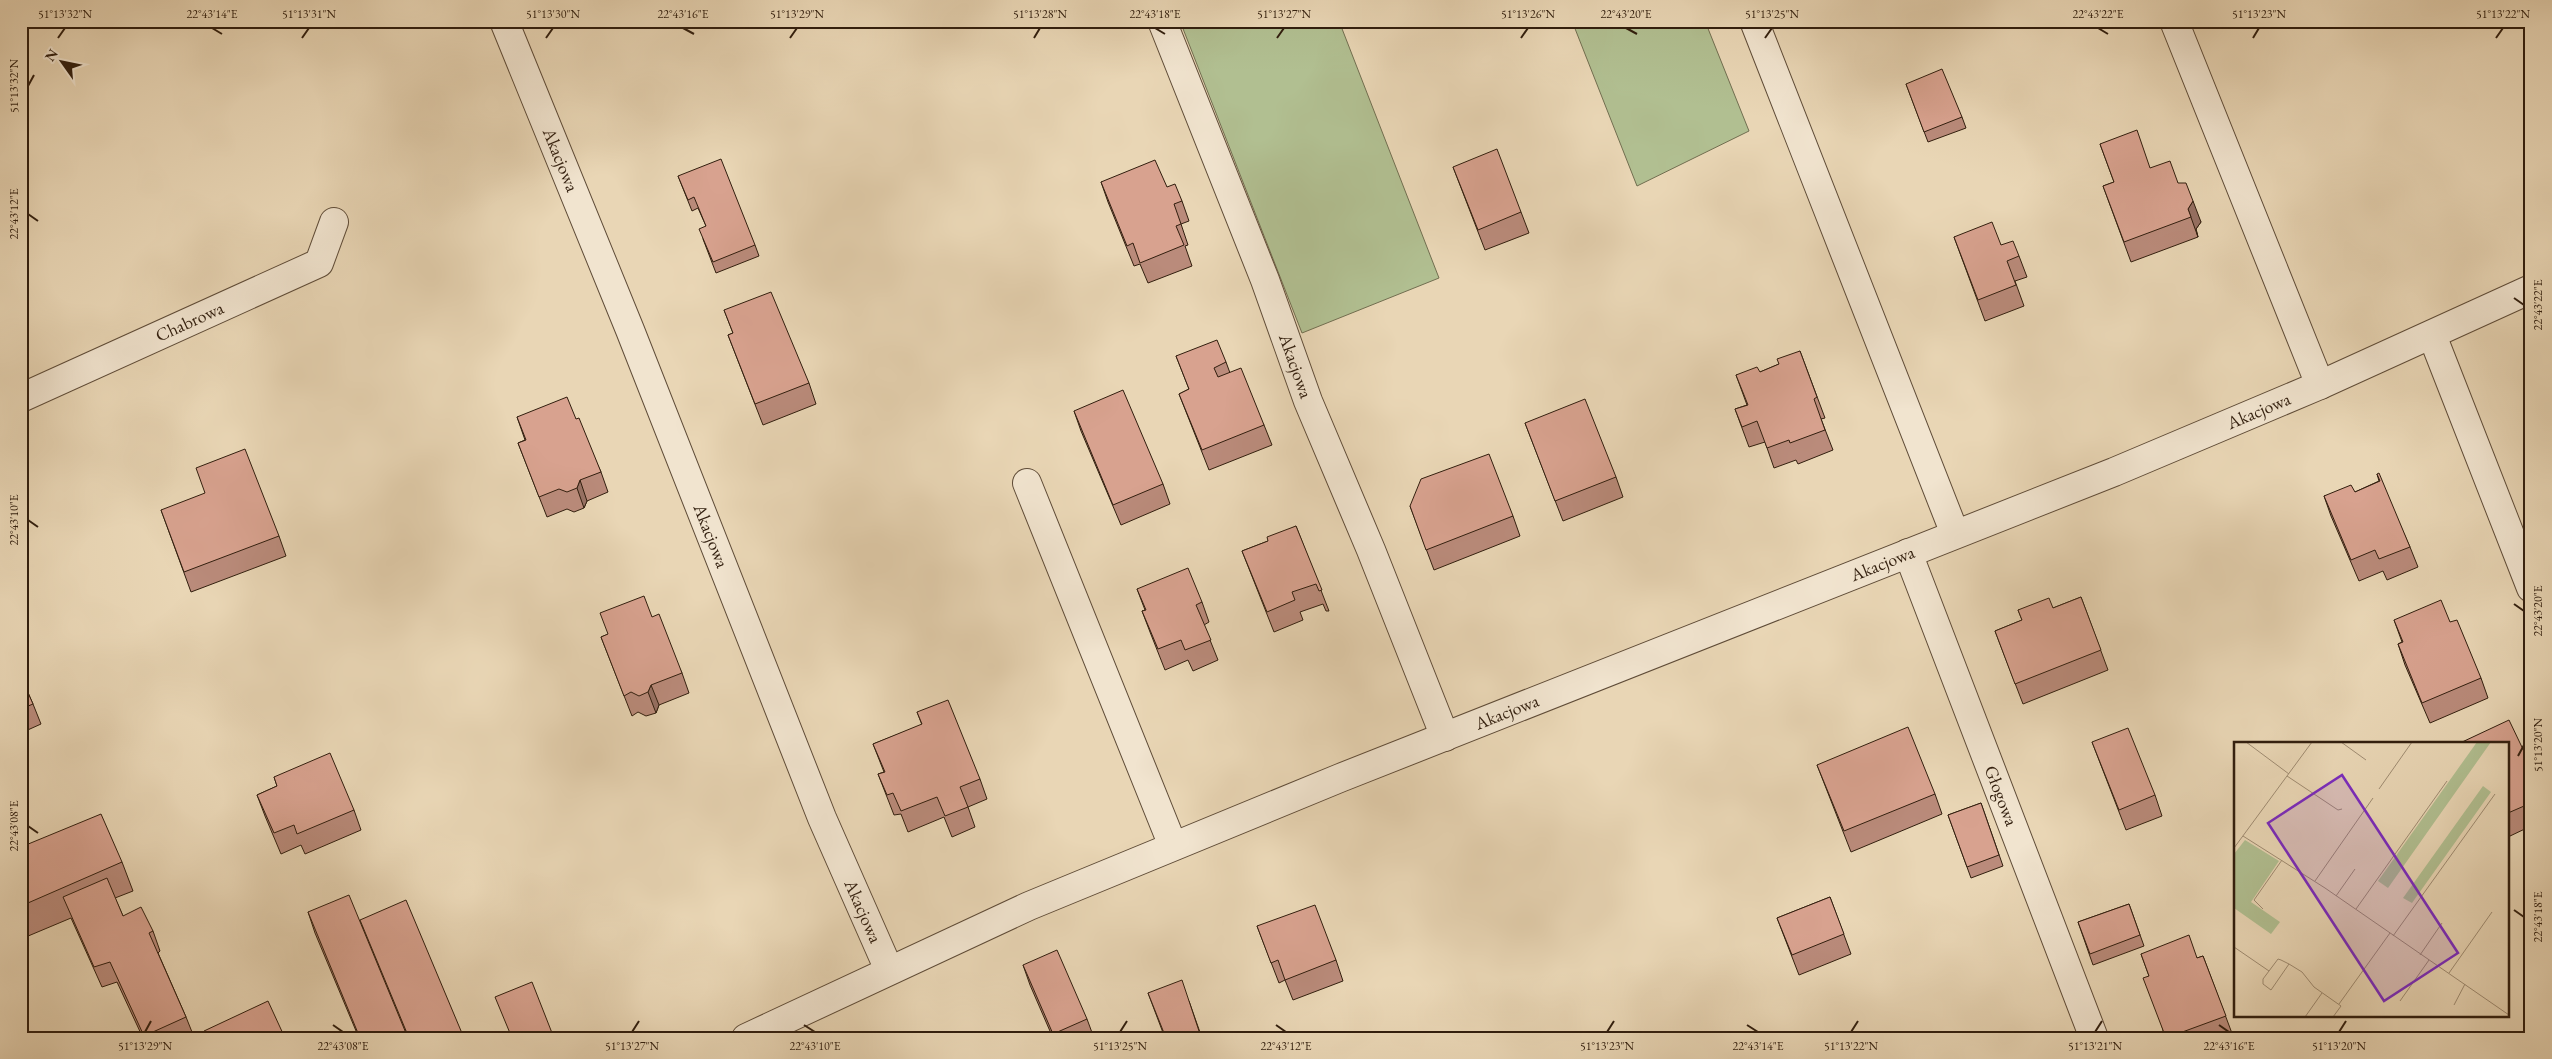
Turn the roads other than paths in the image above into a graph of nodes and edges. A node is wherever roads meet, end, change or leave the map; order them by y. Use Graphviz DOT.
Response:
graph roads {
  1 [pos="504,21"];
  2 [pos="1162,21"];
  3 [pos="1754,21"];
  4 [pos="2174,21"];
  5 [pos="334,222"];
  6 [pos="2531,290"];
  7 [pos="2432,335"];
  8 [pos="2320,385"];
  9 [pos="21,398"];
  10 [pos="1027,483"];
  11 [pos="1955,534"];
  12 [pos="1908,553"];
  13 [pos="2531,588"];
  14 [pos="1445,736"];
  15 [pos="1174,846"];
  16 [pos="889,970"];
  17 [pos="746,1038"];
  18 [pos="2094,1038"];
  1 -- 16 [label="street, Akacjowa"];
  2 -- 14 [label="street, Akacjowa"];
  3 -- 11 [label="street"];
  4 -- 8 [label="street"];
  5 -- 9 [label="street, Chabrowa"];
  6 -- 7 [label="street, Akacjowa"];
  7 -- 8 [label="street, Akacjowa"];
  7 -- 13 [label="street"];
  8 -- 11 [label="street, Akacjowa"];
  10 -- 15 [label="street"];
  11 -- 12 [label="street, Akacjowa"];
  12 -- 14 [label="street, Akacjowa"];
  12 -- 18 [label="street, Głogowa"];
  14 -- 15 [label="street, Akacjowa"];
  15 -- 16 [label="street, Akacjowa"];
  16 -- 17 [label="street, Akacjowa"];
}
